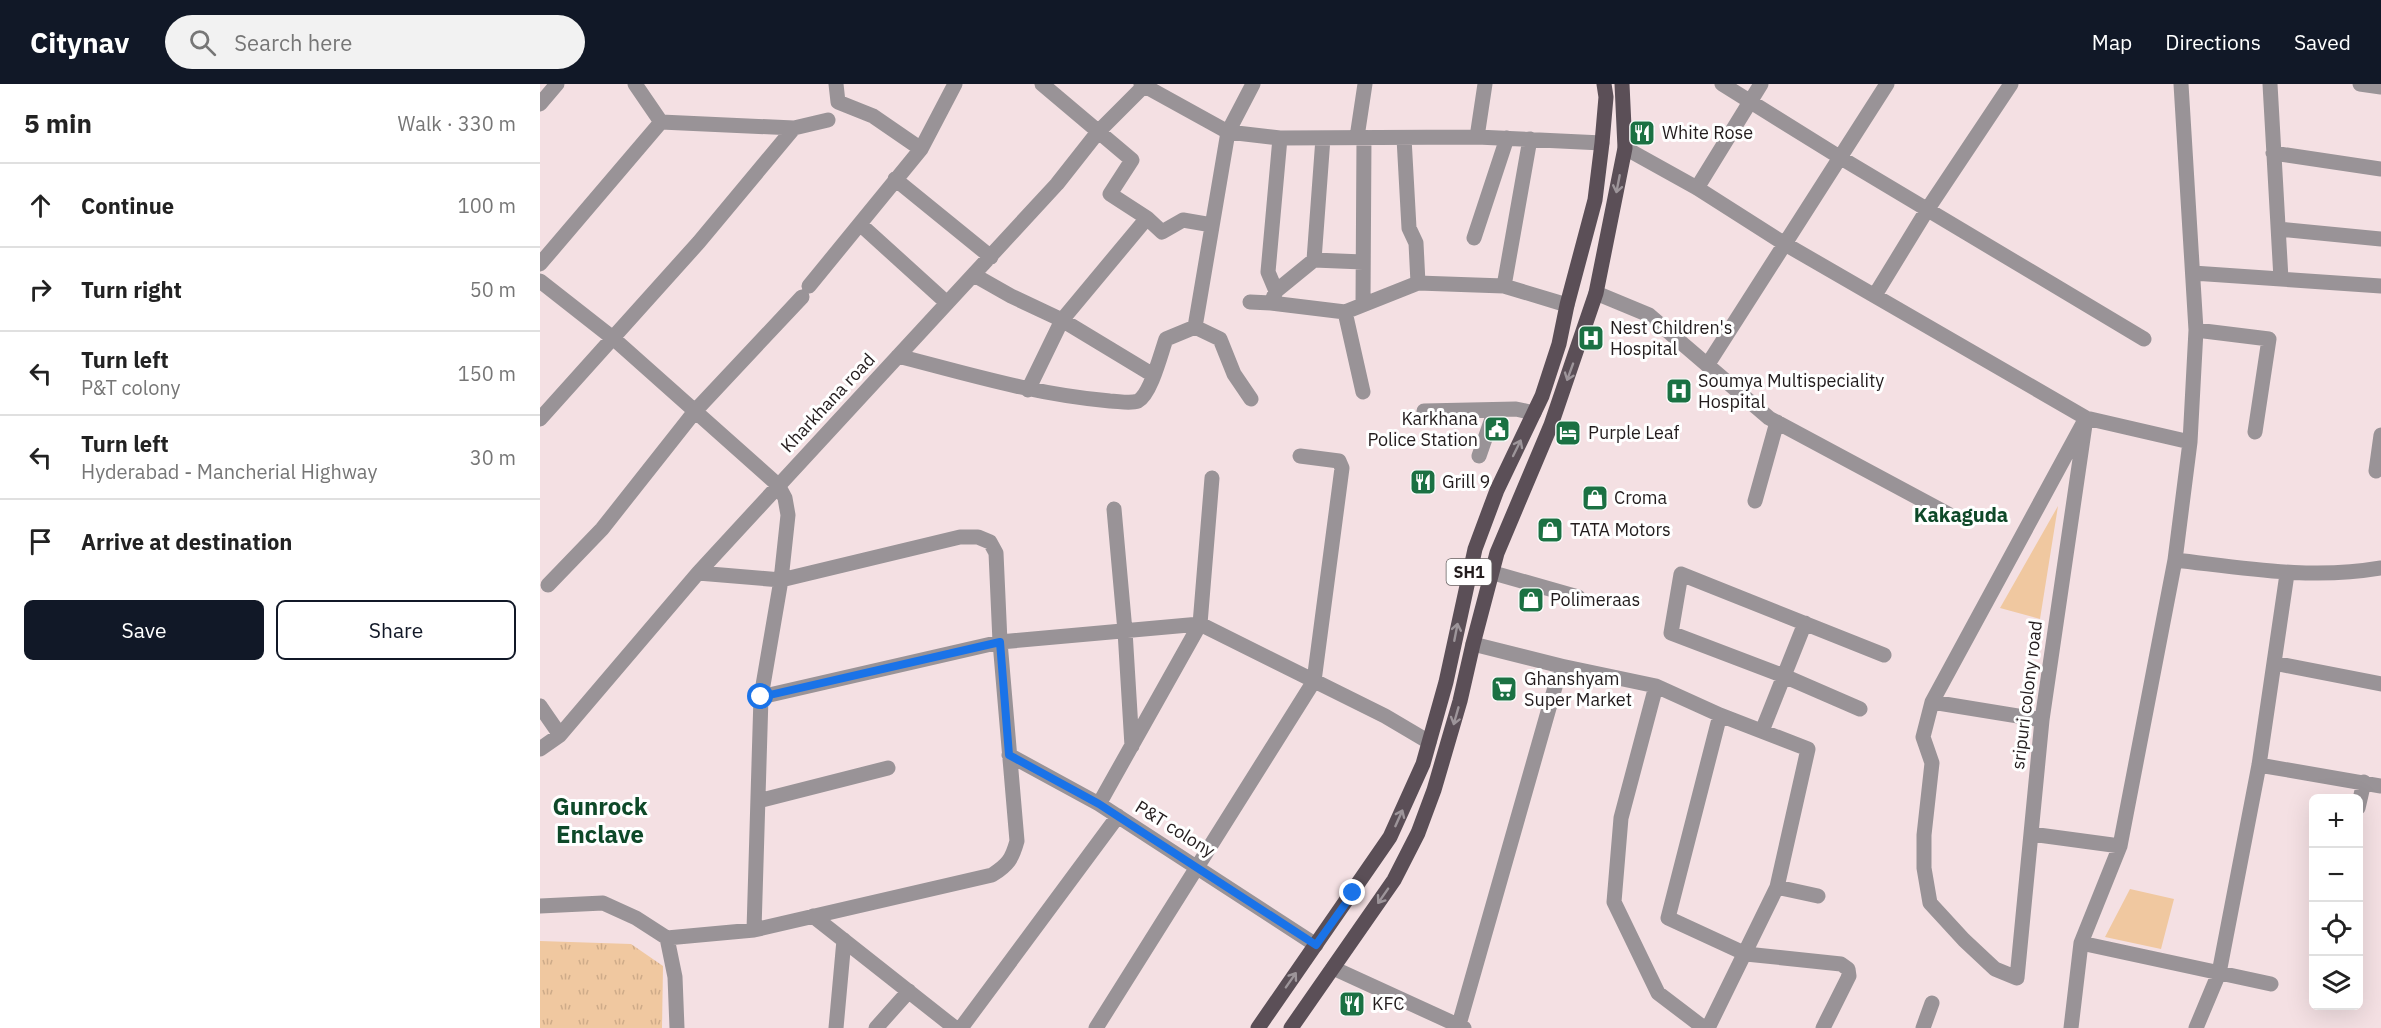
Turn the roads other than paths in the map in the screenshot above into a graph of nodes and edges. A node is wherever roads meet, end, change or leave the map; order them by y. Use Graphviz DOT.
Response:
graph roads {
  1 [pos="557,84"];
  2 [pos="635,84"];
  3 [pos="836,84"];
  4 [pos="955,84"];
  5 [pos="1042,84"];
  6 [pos="1253,84"];
  7 [pos="1365,84"];
  8 [pos="1485,84"];
  9 [pos="1604,84"];
  10 [pos="1622,84"];
  11 [pos="1722,84"];
  12 [pos="1761,84"];
  13 [pos="1887,84"];
  14 [pos="2011,84"];
  15 [pos="2181,84"];
  16 [pos="2270,84"];
  17 [pos="2360,84"];
  18 [pos="1143,85"];
  19 [pos="2381,87"];
  20 [pos="1750,102"];
  21 [pos="540,104"];
  22 [pos="828,120"];
  23 [pos="661,122"];
  24 [pos="794,128"];
  25 [pos="1098,132"];
  26 [pos="1228,132"];
  27 [pos="1361,137"];
  28 [pos="1477,137"];
  29 [pos="1280,138"];
  30 [pos="1323,138"];
  31 [pos="1404,138"];
  32 [pos="1507,138"];
  33 [pos="1530,139"];
  34 [pos="1602,143"];
  35 [pos="1625,148"];
  36 [pos="921,149"];
  37 [pos="2273,153"];
  38 [pos="1841,158"];
  39 [pos="2381,169"];
  40 [pos="895,179"];
  41 [pos="1697,188"];
  42 [pos="1927,210"];
  43 [pos="1147,218"];
  44 [pos="861,225"];
  45 [pos="1212,225"];
  46 [pos="2279,229"];
  47 [pos="1474,238"];
  48 [pos="2381,239"];
  49 [pos="1785,244"];
  50 [pos="991,257"];
  51 [pos="1314,260"];
  52 [pos="1363,262"];
  53 [pos="540,264"];
  54 [pos="2193,273"];
  55 [pos="974,275"];
  56 [pos="2281,279"];
  57 [pos="540,281"];
  58 [pos="1418,283"];
  59 [pos="1504,286"];
  60 [pos="2381,286"];
  61 [pos="1596,293"];
  62 [pos="1875,295"];
  63 [pos="1274,297"];
  64 [pos="1250,302"];
  65 [pos="947,303"];
  66 [pos="1363,304"];
  67 [pos="1567,305"];
  68 [pos="1345,312"];
  69 [pos="1062,320"];
  70 [pos="1195,327"];
  71 [pos="2196,330"];
  72 [pos="614,339"];
  73 [pos="2144,339"];
  74 [pos="898,356"];
  75 [pos="1708,364"];
  76 [pos="1153,375"];
  77 [pos="1028,390"];
  78 [pos="1363,392"];
  79 [pos="1251,399"];
  80 [pos="696,410"];
  81 [pos="1495,410"];
  82 [pos="1424,411"];
  83 [pos="1534,413"];
  84 [pos="2085,418"];
  85 [pos="540,419"];
  86 [pos="1777,422"];
  87 [pos="2255,432"];
  88 [pos="2381,435"];
  89 [pos="2190,442"];
  90 [pos="1299,456"];
  91 [pos="1479,456"];
  92 [pos="2376,471"];
  93 [pos="1212,478"];
  94 [pos="778,485"];
  95 [pos="1755,501"];
  96 [pos="1114,509"];
  97 [pos="1952,516"];
  98 [pos="1474,549"];
  99 [pos="1497,553"];
  100 [pos="2175,560"];
  101 [pos="2381,568"];
  102 [pos="1490,572"];
  103 [pos="698,573"];
  104 [pos="2287,574"];
  105 [pos="781,580"];
  106 [pos="548,585"];
  107 [pos="1578,597"];
  108 [pos="1806,623"];
  109 [pos="1200,624"];
  110 [pos="1125,631"];
  111 [pos="1000,642"];
  112 [pos="1473,644"];
  113 [pos="1884,655"];
  114 [pos="2274,663"];
  115 [pos="1561,666"];
  116 [pos="1784,676"];
  117 [pos="1314,681"];
  118 [pos="2381,684"];
  119 [pos="1656,686"];
  120 [pos="761,697"];
  121 [pos="1932,702"];
  122 [pos="540,706"];
  123 [pos="1860,709"];
  124 [pos="1720,715"];
  125 [pos="2042,720"];
  126 [pos="1762,731"];
  127 [pos="560,735"];
  128 [pos="1429,742"];
  129 [pos="1132,746"];
  130 [pos="540,749"];
  131 [pos="1009,755"];
  132 [pos="2259,765"];
  133 [pos="888,768"];
  134 [pos="2364,782"];
  135 [pos="2381,786"];
  136 [pos="2361,794"];
  137 [pos="758,801"];
  138 [pos="1099,804"];
  139 [pos="1118,816"];
  140 [pos="2031,834"];
  141 [pos="2120,846"];
  142 [pos="1198,866"];
  143 [pos="1777,887"];
  144 [pos="1818,896"];
  145 [pos="540,906"];
  146 [pos="813,916"];
  147 [pos="754,930"];
  148 [pos="667,938"];
  149 [pos="844,940"];
  150 [pos="2081,943"];
  151 [pos="1316,945"];
  152 [pos="1746,954"];
  153 [pos="1333,968"];
  154 [pos="2219,973"];
  155 [pos="2271,984"];
  156 [pos="909,991"];
  157 [pos="1932,1003"];
  158 [pos="1460,1027"];
  159 [pos="676,1028"];
  160 [pos="836,1028"];
  161 [pos="876,1028"];
  162 [pos="955,1028"];
  163 [pos="961,1028"];
  164 [pos="1096,1028"];
  165 [pos="1258,1028"];
  166 [pos="1291,1028"];
  167 [pos="1704,1028"];
  168 [pos="1708,1028"];
  169 [pos="1823,1028"];
  170 [pos="1923,1028"];
  171 [pos="2071,1028"];
  172 [pos="2196,1028"];
  1 -- 21 [label="street"];
  2 -- 23 [label="street"];
  3 -- 36 [label="street"];
  4 -- 36 [label="street"];
  5 -- 25 [label="street"];
  6 -- 26 [label="street"];
  7 -- 27 [label="street"];
  8 -- 28 [label="street"];
  9 -- 34 [label="main road, SH1"];
  10 -- 35 [label="main road, SH1"];
  11 -- 20 [label="street"];
  12 -- 20 [label="street"];
  13 -- 38 [label="street"];
  14 -- 42 [label="street"];
  15 -- 54 [label="street"];
  16 -- 37 [label="street"];
  17 -- 19 [label="street"];
  18 -- 25 [label="street, Kharkhana road"];
  18 -- 26 [label="street"];
  20 -- 38 [label="street"];
  20 -- 41 [label="street"];
  22 -- 24 [label="street"];
  23 -- 24 [label="street"];
  23 -- 53 [label="street"];
  24 -- 72 [label="street"];
  25 -- 43 [label="street"];
  25 -- 50 [label="street, Kharkhana road"];
  26 -- 29 [label="street"];
  26 -- 45 [label="street"];
  27 -- 30 [label="street"];
  27 -- 31 [label="street"];
  27 -- 52 [label="street"];
  28 -- 31 [label="street"];
  28 -- 32 [label="street"];
  29 -- 30 [label="street"];
  29 -- 63 [label="street"];
  30 -- 51 [label="street"];
  31 -- 58 [label="street"];
  32 -- 33 [label="street"];
  32 -- 47 [label="street"];
  33 -- 34 [label="street"];
  33 -- 59 [label="street"];
  34 -- 67 [label="main road, SH1"];
  35 -- 41 [label="street"];
  35 -- 61 [label="main road, SH1, one-way"];
  36 -- 40 [label="street"];
  37 -- 39 [label="street"];
  37 -- 46 [label="street"];
  38 -- 42 [label="street"];
  38 -- 49 [label="street"];
  40 -- 44 [label="street"];
  40 -- 50 [label="street"];
  41 -- 49 [label="street"];
  42 -- 62 [label="street"];
  42 -- 73 [label="street"];
  43 -- 45 [label="street"];
  43 -- 69 [label="street"];
  44 -- 65 [label="street"];
  44 -- 80 [label="street"];
  45 -- 70 [label="street"];
  46 -- 48 [label="street"];
  46 -- 56 [label="street"];
  49 -- 62 [label="street"];
  49 -- 75 [label="street"];
  50 -- 55 [label="street, Kharkhana road"];
  51 -- 52 [label="street"];
  51 -- 63 [label="street"];
  52 -- 66 [label="street"];
  54 -- 56 [label="street"];
  54 -- 71 [label="street"];
  55 -- 65 [label="street, Kharkhana road"];
  55 -- 69 [label="street"];
  56 -- 60 [label="street"];
  57 -- 72 [label="street"];
  58 -- 59 [label="street"];
  58 -- 66 [label="street"];
  59 -- 67 [label="street"];
  61 -- 75 [label="street"];
  61 -- 99 [label="main road, SH1, one-way"];
  62 -- 84 [label="street"];
  63 -- 64 [label="street"];
  63 -- 68 [label="street"];
  65 -- 74 [label="street, Kharkhana road"];
  66 -- 68 [label="street"];
  67 -- 83 [label="main road, SH1"];
  68 -- 78 [label="street"];
  69 -- 76 [label="street"];
  69 -- 77 [label="street"];
  70 -- 76 [label="street"];
  70 -- 79 [label="street"];
  71 -- 87 [label="street"];
  71 -- 89 [label="street"];
  72 -- 80 [label="street"];
  72 -- 85 [label="street"];
  74 -- 77 [label="street"];
  74 -- 94 [label="street, Kharkhana road"];
  75 -- 86 [label="street"];
  76 -- 77 [label="street"];
  80 -- 94 [label="street"];
  80 -- 106 [label="street"];
  81 -- 82 [label="street"];
  81 -- 83 [label="street"];
  81 -- 91 [label="street"];
  98 -- 83 [label="main road, SH1, one-way"];
  84 -- 89 [label="street"];
  84 -- 121 [label="street"];
  84 -- 125 [label="street, sripuri colony road"];
  86 -- 95 [label="street"];
  86 -- 97 [label="street"];
  88 -- 92 [label="street"];
  89 -- 100 [label="street"];
  90 -- 117 [label="street"];
  93 -- 109 [label="street"];
  94 -- 103 [label="street, Kharkhana road"];
  94 -- 105 [label="street"];
  96 -- 110 [label="street"];
  98 -- 99 [label="main road"];
  128 -- 98 [label="main road, SH1, one-way"];
  99 -- 102 [label="main road, SH1"];
  100 -- 104 [label="street"];
  100 -- 141 [label="street"];
  101 -- 104 [label="street"];
  102 -- 107 [label="street"];
  102 -- 112 [label="main road, SH1"];
  103 -- 105 [label="street"];
  103 -- 127 [label="street, Kharkhana road"];
  104 -- 114 [label="street"];
  105 -- 111 [label="street"];
  105 -- 120 [label="street"];
  108 -- 113 [label="street"];
  108 -- 116 [label="street"];
  108 -- 116 [label="street"];
  109 -- 110 [label="street"];
  109 -- 117 [label="street"];
  109 -- 129 [label="street"];
  110 -- 111 [label="street"];
  110 -- 129 [label="street"];
  111 -- 120 [label="street"];
  111 -- 131 [label="street"];
  112 -- 115 [label="street"];
  112 -- 153 [label="main road, SH1, one-way"];
  114 -- 118 [label="street"];
  114 -- 132 [label="street"];
  115 -- 119 [label="street"];
  115 -- 158 [label="street"];
  116 -- 123 [label="street"];
  116 -- 126 [label="street"];
  117 -- 128 [label="street"];
  117 -- 142 [label="street"];
  119 -- 124 [label="street"];
  119 -- 167 [label="street"];
  120 -- 137 [label="street"];
  121 -- 125 [label="street"];
  121 -- 140 [label="street, sripuri colony road"];
  122 -- 127 [label="street"];
  124 -- 126 [label="street"];
  124 -- 152 [label="street"];
  125 -- 140 [label="street, sripuri colony road"];
  126 -- 143 [label="street"];
  127 -- 130 [label="street, Kharkhana road"];
  151 -- 128 [label="main road, SH1, one-way"];
  129 -- 138 [label="street"];
  131 -- 138 [label="street, P&T colony"];
  131 -- 146 [label="street"];
  132 -- 134 [label="street"];
  132 -- 154 [label="street"];
  133 -- 137 [label="street"];
  134 -- 135 [label="street"];
  134 -- 136 [label="street"];
  137 -- 147 [label="street"];
  138 -- 139 [label="street, P&T colony"];
  139 -- 142 [label="street, P&T colony"];
  139 -- 163 [label="street"];
  140 -- 141 [label="street"];
  141 -- 150 [label="street"];
  142 -- 151 [label="street, P&T colony"];
  142 -- 164 [label="street"];
  143 -- 144 [label="street"];
  143 -- 152 [label="street"];
  145 -- 148 [label="street"];
  146 -- 147 [label="street"];
  146 -- 149 [label="street"];
  147 -- 148 [label="street"];
  148 -- 159 [label="street"];
  149 -- 156 [label="street"];
  149 -- 160 [label="street"];
  150 -- 154 [label="street"];
  150 -- 171 [label="street"];
  165 -- 151 [label="main road, SH1, one-way"];
  152 -- 168 [label="street"];
  152 -- 169 [label="street"];
  153 -- 158 [label="street"];
  153 -- 166 [label="main road, SH1"];
  154 -- 155 [label="street"];
  154 -- 172 [label="street"];
  156 -- 161 [label="street"];
  156 -- 162 [label="street"];
  157 -- 170 [label="street"];
}
